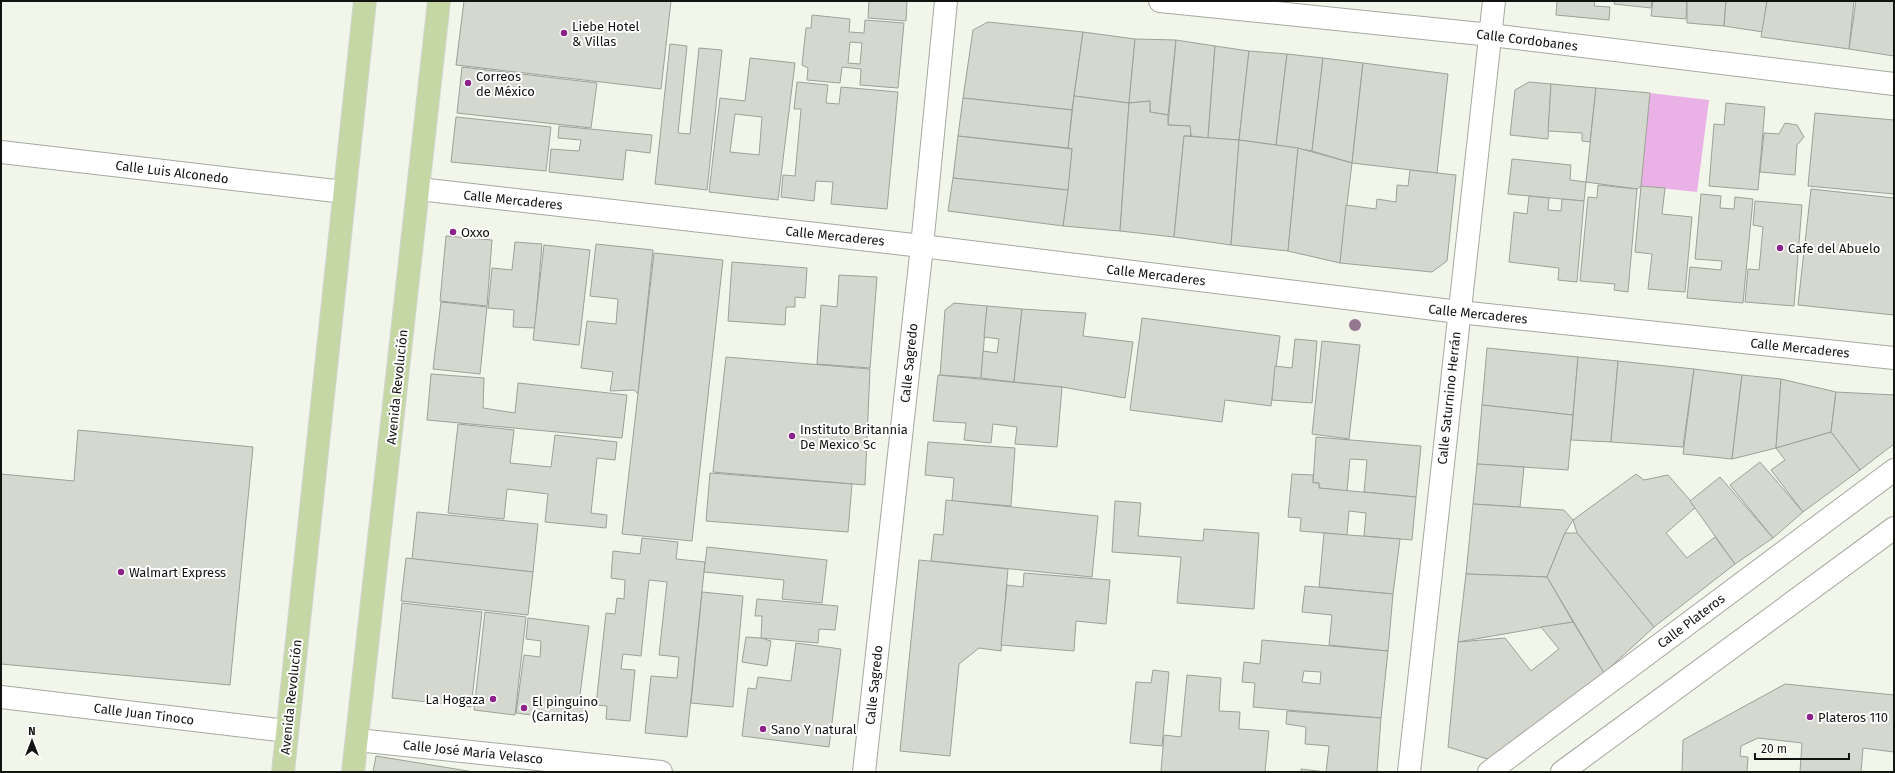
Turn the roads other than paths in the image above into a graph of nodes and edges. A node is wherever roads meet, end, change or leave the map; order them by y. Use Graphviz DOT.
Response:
graph roads {
  1 [pos="365,1"];
  2 [pos="439,1"];
  3 [pos="946,1"];
  4 [pos="1160,1"];
  5 [pos="1494,1"];
  6 [pos="1491,35"];
  7 [pos="1894,84"];
  8 [pos="1,152"];
  9 [pos="419,189"];
  10 [pos="344,192"];
  11 [pos="922,246"];
  12 [pos="1458,312"];
  13 [pos="1894,358"];
  14 [pos="1894,470"];
  15 [pos="1894,528"];
  16 [pos="1,697"];
  17 [pos="287,731"];
  18 [pos="357,740"];
  19 [pos="283,772"];
  20 [pos="353,772"];
  21 [pos="661,772"];
  22 [pos="864,772"];
  23 [pos="1409,772"];
  24 [pos="1489,772"];
  25 [pos="1562,772"];
  1 -- 10 [label="main road, Avenida Revolución"];
  2 -- 9 [label="main road, Avenida Revolución"];
  3 -- 11 [label="street, Calle Sagredo"];
  4 -- 6 [label="street, Calle Cordobanes"];
  5 -- 6 [label="street, Calle Saturnino Herrán"];
  6 -- 7 [label="street, Calle Cordobanes"];
  6 -- 12 [label="street, Calle Saturnino Herrán"];
  8 -- 10 [label="street, Calle Luis Alconedo"];
  9 -- 11 [label="street, Calle Mercaderes"];
  9 -- 18 [label="main road, Avenida Revolución"];
  10 -- 17 [label="main road, Avenida Revolución"];
  11 -- 12 [label="street, Calle Mercaderes"];
  11 -- 22 [label="street, Calle Sagredo"];
  12 -- 13 [label="street, Calle Mercaderes"];
  12 -- 23 [label="street, Calle Saturnino Herrán"];
  14 -- 24 [label="street, Calle Plateros"];
  15 -- 25 [label="street"];
  16 -- 17 [label="street, Calle Juan Tinoco"];
  17 -- 19 [label="main road, Avenida Revolución"];
  18 -- 20 [label="main road, Avenida Revolución"];
  18 -- 21 [label="street, Calle José María Velasco"];
}
